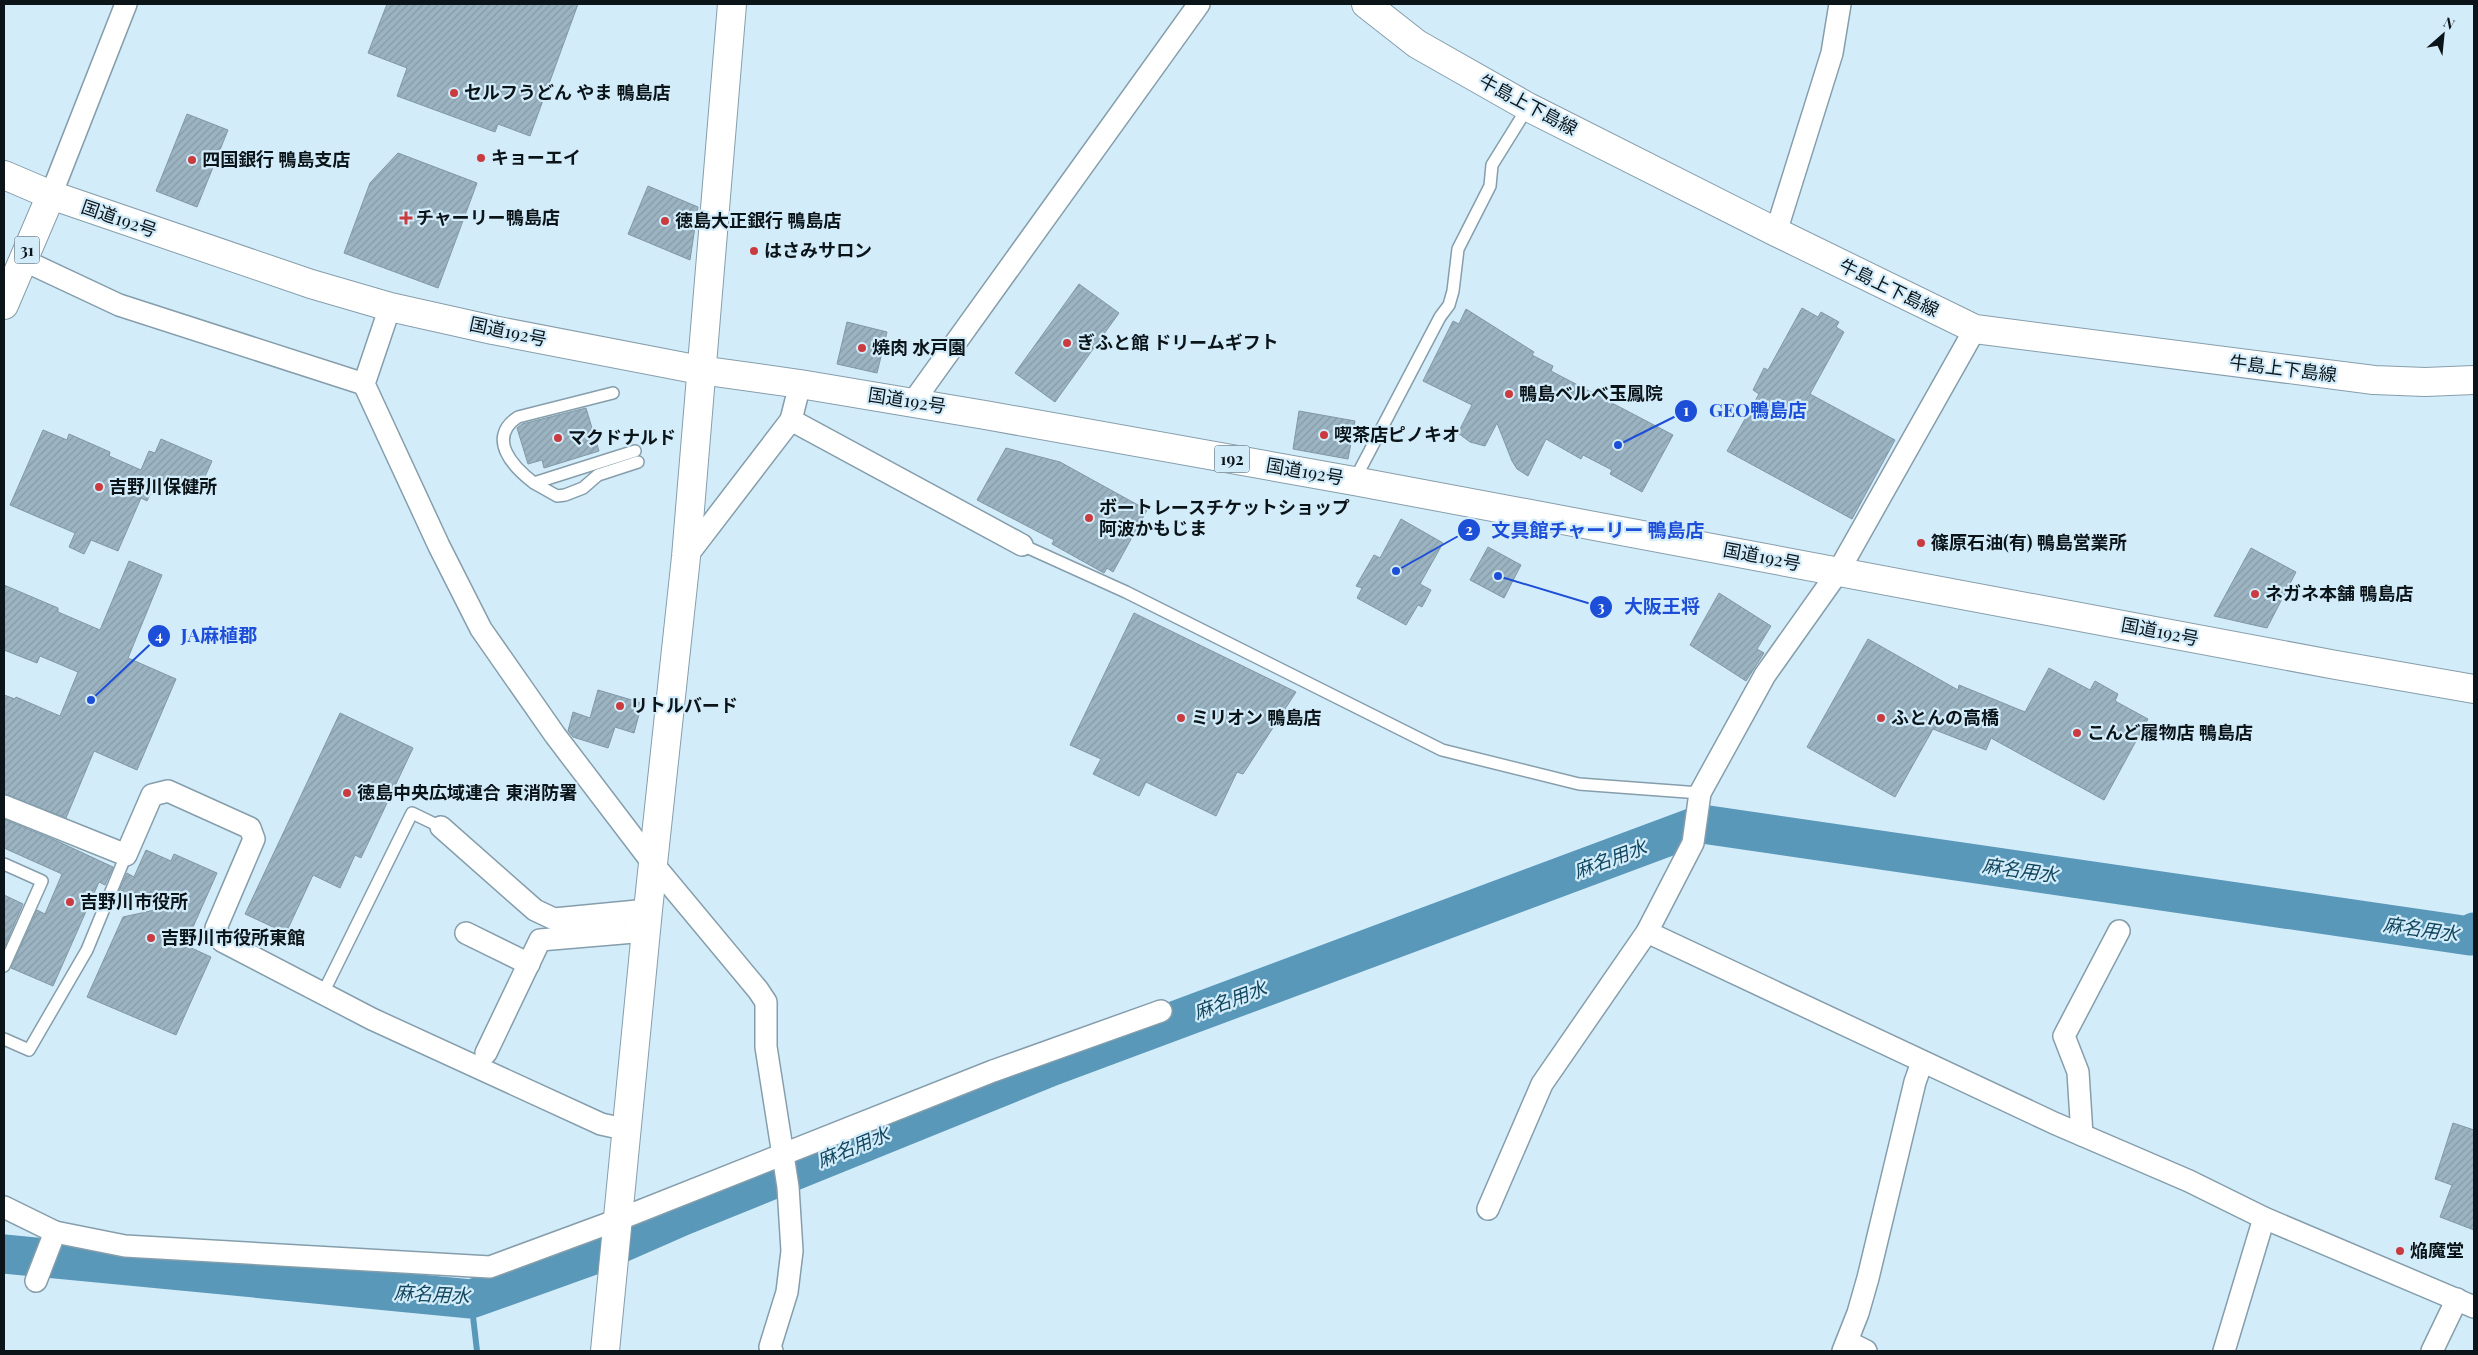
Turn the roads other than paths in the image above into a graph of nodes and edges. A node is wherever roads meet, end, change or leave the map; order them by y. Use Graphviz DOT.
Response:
graph roads {
  1 [pos="126,4"];
  2 [pos="732,4"];
  3 [pos="1199,4"];
  4 [pos="1366,4"];
  5 [pos="1840,4"];
  6 [pos="1528,107"];
  7 [pos="4,175"];
  8 [pos="51,195"];
  9 [pos="1776,232"];
  10 [pos="15,262"];
  11 [pos="4,305"];
  12 [pos="390,307"];
  13 [pos="1974,329"];
  14 [pos="700,370"];
  15 [pos="2474,380"];
  16 [pos="364,384"];
  17 [pos="800,384"];
  18 [pos="613,393"];
  19 [pos="913,402"];
  20 [pos="791,420"];
  21 [pos="1354,481"];
  22 [pos="534,483"];
  23 [pos="1022,545"];
  24 [pos="686,557"];
  25 [pos="1838,572"];
  26 [pos="2474,688"];
  27 [pos="1699,803"];
  28 [pos="4,806"];
  29 [pos="441,827"];
  30 [pos="126,855"];
  31 [pos="4,864"];
  32 [pos="654,865"];
  33 [pos="647,920"];
  34 [pos="2119,930"];
  35 [pos="1647,932"];
  36 [pos="466,933"];
  37 [pos="529,964"];
  38 [pos="4,966"];
  39 [pos="323,993"];
  40 [pos="1161,1011"];
  41 [pos="4,1039"];
  42 [pos="486,1053"];
  43 [pos="1922,1062"];
  44 [pos="628,1130"];
  45 [pos="2082,1136"];
  46 [pos="784,1157"];
  47 [pos="4,1207"];
  48 [pos="1488,1209"];
  49 [pos="2264,1218"];
  50 [pos="619,1227"];
  51 [pos="53,1238"];
  52 [pos="36,1281"];
  53 [pos="2466,1303"];
  54 [pos="1852,1348"];
  55 [pos="605,1351"];
  56 [pos="772,1351"];
  57 [pos="2224,1351"];
  58 [pos="2432,1351"];
  1 -- 8 [label="street"];
  2 -- 14 [label="main road"];
  3 -- 19 [label="street"];
  4 -- 6 [label="main road, 牛島上下島線"];
  5 -- 9 [label="street"];
  6 -- 9 [label="main road, 牛島上下島線"];
  6 -- 21 [label="lane"];
  7 -- 8 [label="main road, 国道192号 / 192"];
  8 -- 10 [label="main road, 31"];
  8 -- 12 [label="main road, 国道192号 / 192"];
  9 -- 13 [label="main road, 牛島上下島線"];
  10 -- 11 [label="main road, 31"];
  10 -- 16 [label="street"];
  12 -- 14 [label="main road, 国道192号 / 192"];
  12 -- 16 [label="street"];
  13 -- 15 [label="main road, 牛島上下島線"];
  13 -- 25 [label="street"];
  14 -- 17 [label="main road, 国道192号 / 192"];
  14 -- 24 [label="main road"];
  16 -- 32 [label="street"];
  17 -- 19 [label="main road, 国道192号 / 192"];
  17 -- 20 [label="street"];
  18 -- 22 [label="lane"];
  19 -- 21 [label="main road, 国道192号 / 192"];
  20 -- 23 [label="street"];
  20 -- 24 [label="street"];
  21 -- 25 [label="main road, 国道192号 / 192"];
  22 -- 22 [label="lane"];
  23 -- 27 [label="lane"];
  24 -- 32 [label="main road"];
  25 -- 26 [label="main road, 国道192号 / 192"];
  25 -- 27 [label="street"];
  27 -- 35 [label="street"];
  28 -- 30 [label="street"];
  29 -- 33 [label="street"];
  29 -- 39 [label="lane"];
  30 -- 39 [label="street"];
  30 -- 41 [label="lane"];
  31 -- 38 [label="lane"];
  32 -- 33 [label="main road"];
  32 -- 46 [label="street"];
  33 -- 37 [label="street"];
  33 -- 44 [label="main road"];
  34 -- 45 [label="street"];
  35 -- 43 [label="street"];
  35 -- 48 [label="street"];
  36 -- 37 [label="street"];
  37 -- 42 [label="street"];
  39 -- 44 [label="street"];
  40 -- 46 [label="street"];
  43 -- 45 [label="street"];
  43 -- 54 [label="street"];
  44 -- 50 [label="main road"];
  45 -- 49 [label="street"];
  46 -- 50 [label="street"];
  46 -- 56 [label="street"];
  47 -- 51 [label="street"];
  49 -- 53 [label="street"];
  49 -- 57 [label="street"];
  50 -- 51 [label="street"];
  50 -- 55 [label="main road"];
  51 -- 52 [label="street"];
  53 -- 58 [label="street"];
}
